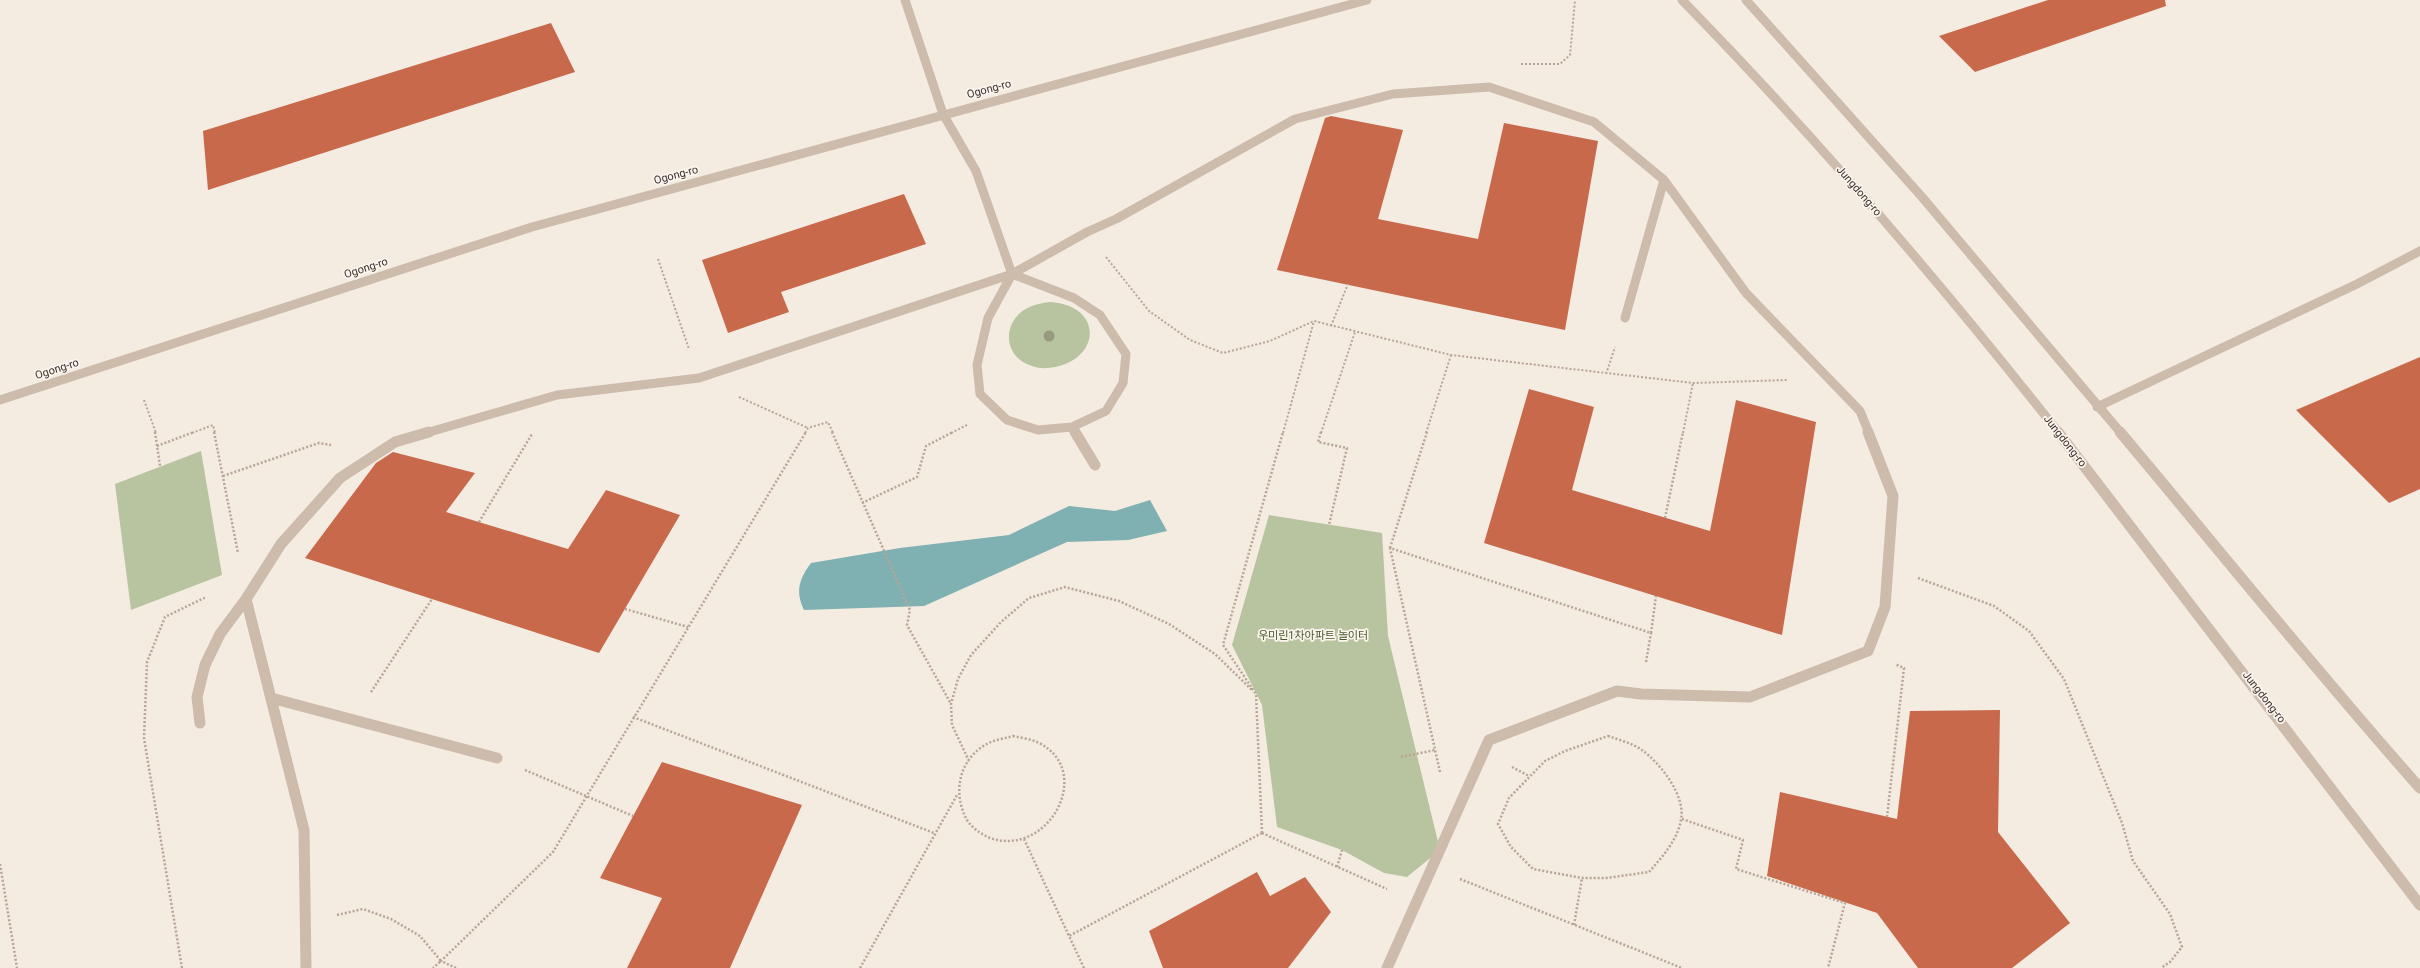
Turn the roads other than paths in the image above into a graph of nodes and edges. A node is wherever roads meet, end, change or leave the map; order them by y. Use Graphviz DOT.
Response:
graph roads {
  1 [pos="905,0"];
  2 [pos="1367,0"];
  3 [pos="1682,0"];
  4 [pos="1746,0"];
  5 [pos="943,114"];
  6 [pos="1664,180"];
  7 [pos="2420,250"];
  8 [pos="1012,274"];
  9 [pos="1625,318"];
  10 [pos="0,400"];
  11 [pos="2098,407"];
  12 [pos="1072,426"];
  13 [pos="1095,465"];
  14 [pos="246,599"];
  15 [pos="271,698"];
  16 [pos="200,723"];
  17 [pos="497,758"];
  18 [pos="2420,788"];
  19 [pos="2420,905"];
  20 [pos="306,968"];
  21 [pos="1387,968"];
  1 -- 5 [label="street"];
  2 -- 5 [label="street, Ogong-ro"];
  3 -- 19 [label="street, Jungdong-ro"];
  4 -- 11 [label="street"];
  5 -- 8 [label="street"];
  5 -- 10 [label="street, Ogong-ro"];
  6 -- 8 [label="street"];
  6 -- 9 [label="street"];
  6 -- 21 [label="street"];
  7 -- 11 [label="street"];
  8 -- 12 [label="street"];
  8 -- 12 [label="street"];
  8 -- 14 [label="street"];
  11 -- 18 [label="street"];
  12 -- 13 [label="street"];
  14 -- 15 [label="street"];
  14 -- 16 [label="street"];
  15 -- 17 [label="street"];
  15 -- 20 [label="street"];
}
